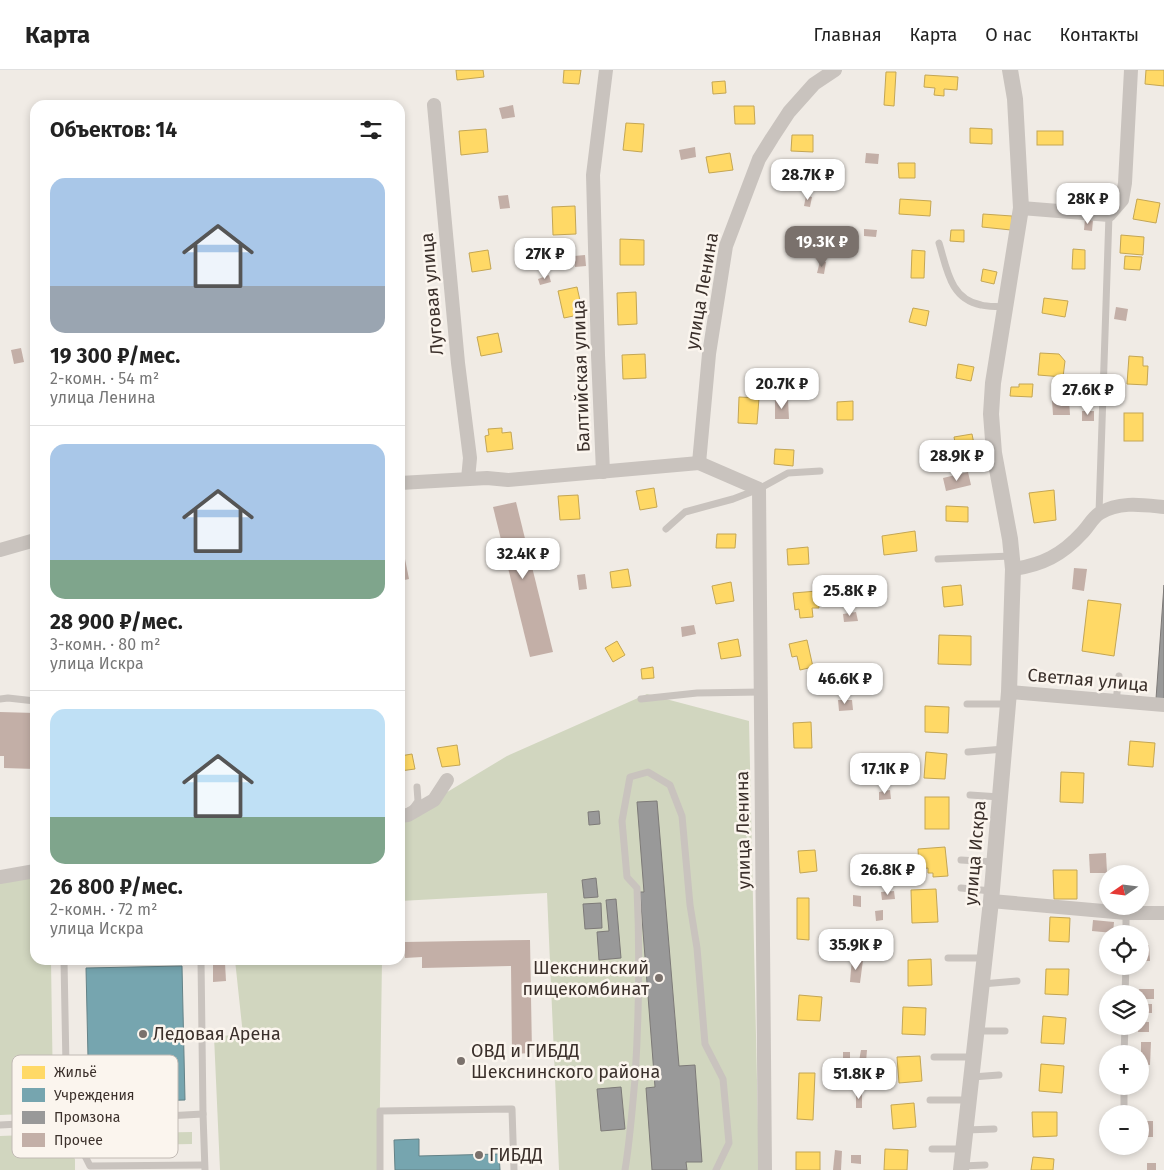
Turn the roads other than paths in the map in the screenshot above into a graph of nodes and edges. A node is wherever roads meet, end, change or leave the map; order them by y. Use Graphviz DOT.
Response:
graph roads {
  1 [pos="606,70"];
  2 [pos="835,70"];
  3 [pos="1010,70"];
  4 [pos="1131,70"];
  5 [pos="434,105"];
  6 [pos="1022,208"];
  7 [pos="1109,215"];
  8 [pos="939,243"];
  9 [pos="1005,307"];
  10 [pos="699,463"];
  11 [pos="820,471"];
  12 [pos="603,472"];
  13 [pos="468,479"];
  14 [pos="405,483"];
  15 [pos="759,489"];
  16 [pos="1164,507"];
  17 [pos="1099,513"];
  18 [pos="666,529"];
  19 [pos="30,541"];
  20 [pos="0,550"];
  21 [pos="938,559"];
  22 [pos="1012,563"];
  23 [pos="1119,676"];
  24 [pos="761,692"];
  25 [pos="1009,698"];
  26 [pos="0,699"];
  27 [pos="641,699"];
  28 [pos="30,700"];
  29 [pos="1116,701"];
  30 [pos="967,704"];
  31 [pos="1164,705"];
  32 [pos="1004,749"];
  33 [pos="968,752"];
  34 [pos="447,780"];
  35 [pos="417,787"];
  36 [pos="970,795"];
  37 [pos="1000,797"];
  38 [pos="405,814"];
  39 [pos="405,814"];
  40 [pos="961,860"];
  41 [pos="994,862"];
  42 [pos="30,872"];
  43 [pos="0,877"];
  44 [pos="961,888"];
  45 [pos="991,896"];
  46 [pos="1099,910"];
  47 [pos="1149,913"];
  48 [pos="1164,913"];
  49 [pos="948,958"];
  50 [pos="985,958"];
  51 [pos="64,965"];
  52 [pos="201,965"];
  53 [pos="1017,981"];
  54 [pos="982,984"];
  55 [pos="977,1031"];
  56 [pos="1005,1031"];
  57 [pos="66,1055"];
  58 [pos="934,1057"];
  59 [pos="974,1057"];
  60 [pos="999,1075"];
  61 [pos="972,1077"];
  62 [pos="930,1100"];
  63 [pos="969,1100"];
  64 [pos="203,1114"];
  65 [pos="178,1115"];
  66 [pos="994,1128"];
  67 [pos="966,1130"];
  68 [pos="932,1149"];
  69 [pos="964,1149"];
  70 [pos="86,1158"];
  71 [pos="985,1165"];
  72 [pos="205,1167"];
  73 [pos="962,1168"];
  74 [pos="380,1170"];
  75 [pos="514,1170"];
  76 [pos="625,1170"];
  77 [pos="716,1170"];
  78 [pos="765,1170"];
  1 -- 12 [label="street, Балтийская улица"];
  2 -- 10 [label="street, улица Ленина"];
  3 -- 6 [label="street, улица Искра"];
  4 -- 7 [label="street"];
  5 -- 13 [label="street, Луговая улица"];
  6 -- 7 [label="street"];
  6 -- 9 [label="street, улица Искра"];
  7 -- 17 [label="lane"];
  8 -- 9 [label="lane"];
  9 -- 22 [label="street, улица Искра"];
  10 -- 12 [label="street"];
  10 -- 15 [label="street"];
  11 -- 15 [label="lane"];
  12 -- 13 [label="street"];
  13 -- 14 [label="street"];
  15 -- 18 [label="lane"];
  15 -- 24 [label="street, улица Ленина"];
  16 -- 17 [label="street"];
  17 -- 22 [label="street"];
  19 -- 20 [label="street"];
  21 -- 22 [label="lane"];
  22 -- 25 [label="street, улица Искра"];
  23 -- 29 [label="lane"];
  24 -- 27 [label="lane"];
  24 -- 78 [label="street, улица Ленина"];
  25 -- 29 [label="street, Светлая улица"];
  25 -- 30 [label="lane"];
  25 -- 32 [label="street, улица Искра"];
  26 -- 28 [label="lane"];
  29 -- 31 [label="street, Светлая улица"];
  32 -- 33 [label="lane"];
  32 -- 37 [label="street, улица Искра"];
  34 -- 38 [label="street"];
  35 -- 39 [label="lane"];
  36 -- 37 [label="lane"];
  37 -- 41 [label="street, улица Искра"];
  40 -- 41 [label="lane"];
  41 -- 45 [label="street, улица Искра"];
  42 -- 43 [label="street"];
  44 -- 45 [label="lane"];
  45 -- 46 [label="street"];
  45 -- 50 [label="street, улица Искра"];
  47 -- 48 [label="street"];
  49 -- 50 [label="lane"];
  50 -- 54 [label="street, улица Искра"];
  51 -- 57 [label="lane"];
  52 -- 64 [label="lane"];
  53 -- 54 [label="lane"];
  54 -- 55 [label="street, улица Искра"];
  55 -- 56 [label="lane"];
  55 -- 59 [label="street, улица Искра"];
  58 -- 59 [label="lane"];
  59 -- 61 [label="street, улица Искра"];
  60 -- 61 [label="lane"];
  61 -- 63 [label="street, улица Искра"];
  62 -- 63 [label="lane"];
  63 -- 67 [label="street, улица Искра"];
  64 -- 65 [label="lane"];
  64 -- 72 [label="lane"];
  66 -- 67 [label="lane"];
  67 -- 69 [label="street, улица Искра"];
  68 -- 69 [label="lane"];
  69 -- 73 [label="street, улица Искра"];
  70 -- 72 [label="lane"];
  71 -- 73 [label="lane"];
  74 -- 75 [label="lane"];
  76 -- 77 [label="lane"];
}
